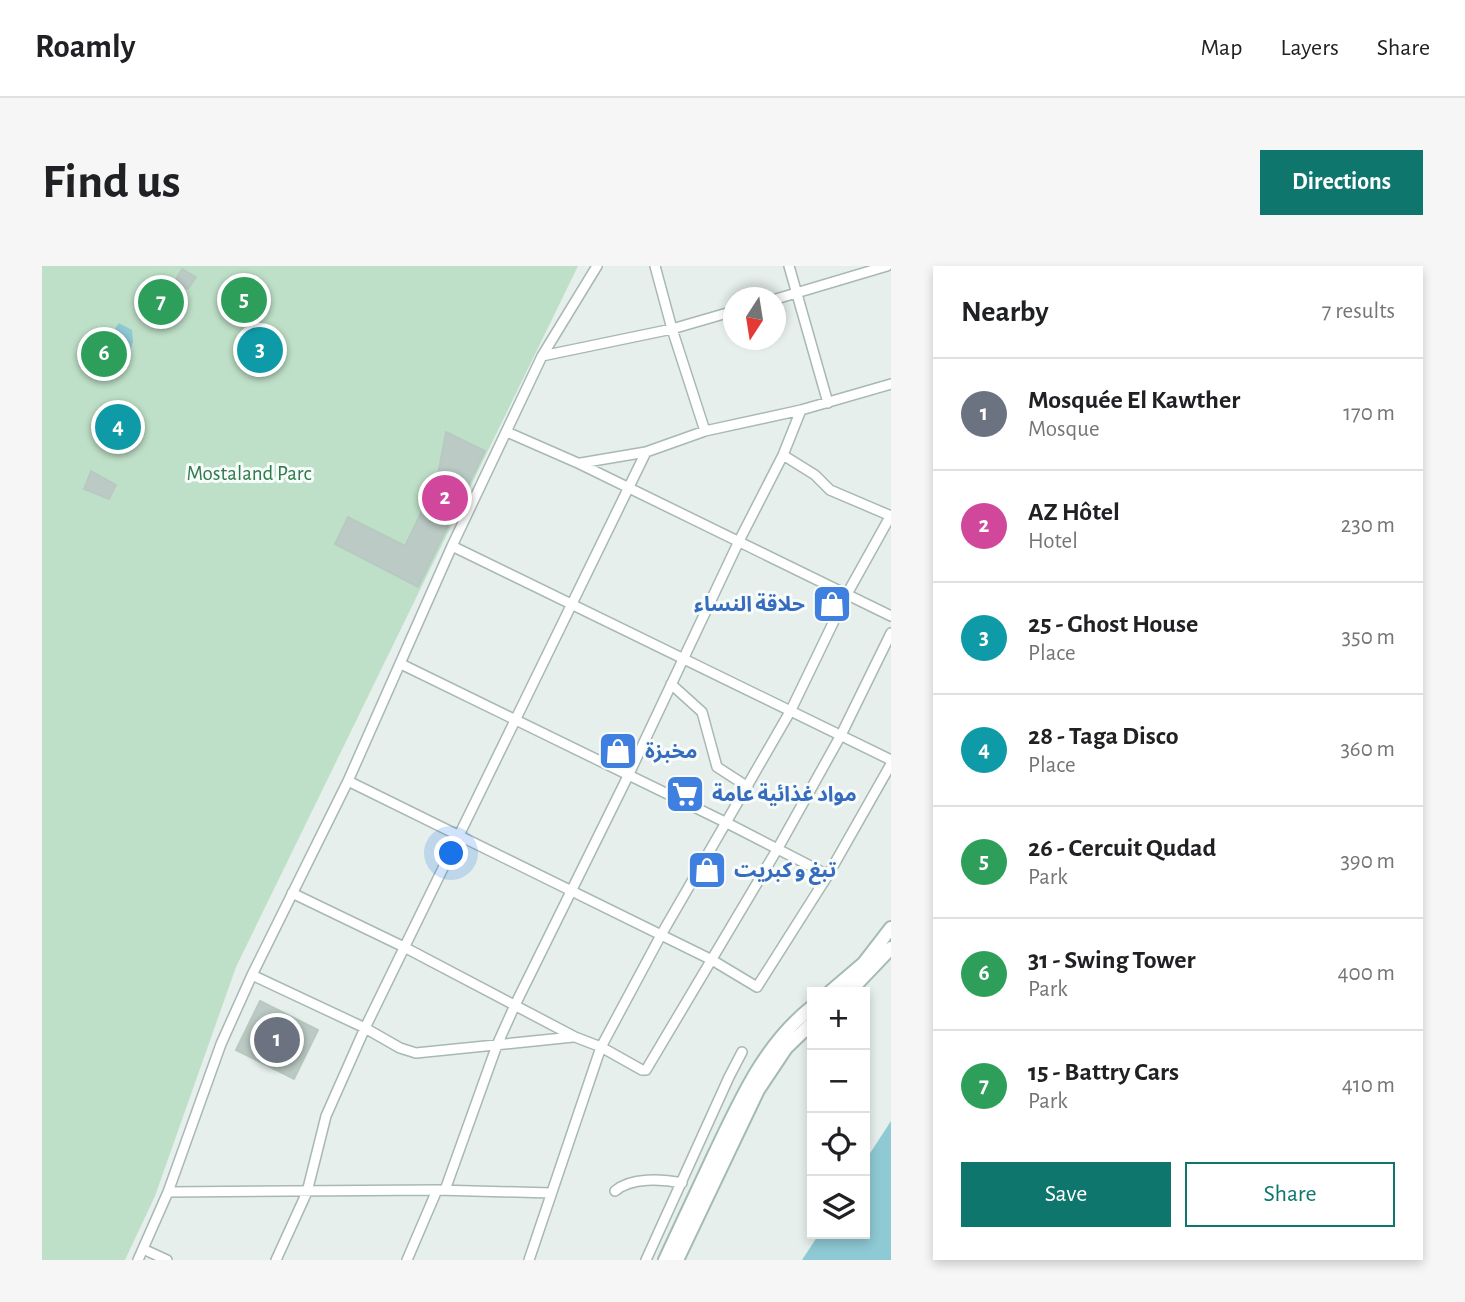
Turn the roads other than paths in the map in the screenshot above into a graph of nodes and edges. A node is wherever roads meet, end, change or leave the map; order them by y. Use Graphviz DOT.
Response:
graph roads {
  1 [pos="597,266"];
  2 [pos="655,266"];
  3 [pos="789,266"];
  4 [pos="887,266"];
  5 [pos="796,293"];
  6 [pos="786,296"];
  7 [pos="723,314"];
  8 [pos="672,329"];
  9 [pos="542,356"];
  10 [pos="891,384"];
  11 [pos="828,403"];
  12 [pos="801,410"];
  13 [pos="705,431"];
  14 [pos="507,432"];
  15 [pos="646,452"];
  16 [pos="783,454"];
  17 [pos="580,464"];
  18 [pos="628,488"];
  19 [pos="891,515"];
  20 [pos="739,541"];
  21 [pos="452,546"];
  22 [pos="847,594"];
  23 [pos="571,605"];
  24 [pos="891,616"];
  25 [pos="891,633"];
  26 [pos="683,659"];
  27 [pos="401,664"];
  28 [pos="671,684"];
  29 [pos="791,710"];
  30 [pos="515,721"];
  31 [pos="841,735"];
  32 [pos="891,762"];
  33 [pos="628,776"];
  34 [pos="348,781"];
  35 [pos="748,787"];
  36 [pos="727,823"];
  37 [pos="458,837"];
  38 [pos="778,848"];
  39 [pos="828,875"];
  40 [pos="571,892"];
  41 [pos="292,893"];
  42 [pos="891,928"];
  43 [pos="662,935"];
  44 [pos="404,947"];
  45 [pos="891,948"];
  46 [pos="712,960"];
  47 [pos="252,975"];
  48 [pos="836,987"];
  49 [pos="854,987"];
  50 [pos="515,1005"];
  51 [pos="807,1012"];
  52 [pos="365,1028"];
  53 [pos="807,1028"];
  54 [pos="575,1037"];
  55 [pos="497,1045"];
  56 [pos="601,1047"];
  57 [pos="742,1052"];
  58 [pos="682,1183"];
  59 [pos="441,1190"];
  60 [pos="168,1192"];
  61 [pos="307,1192"];
  62 [pos="615,1192"];
  63 [pos="551,1193"];
  64 [pos="143,1249"];
  65 [pos="410,1259"];
  66 [pos="138,1260"];
  67 [pos="167,1260"];
  68 [pos="276,1260"];
  69 [pos="529,1260"];
  70 [pos="646,1260"];
  71 [pos="665,1260"];
  72 [pos="677,1260"];
  1 -- 9 [label="street"];
  2 -- 8 [label="street"];
  3 -- 5 [label="street"];
  4 -- 5 [label="street"];
  5 -- 6 [label="street"];
  5 -- 11 [label="street"];
  7 -- 8 [label="street"];
  8 -- 9 [label="street"];
  8 -- 13 [label="street"];
  9 -- 14 [label="street"];
  10 -- 11 [label="street"];
  11 -- 12 [label="street"];
  12 -- 13 [label="street"];
  12 -- 16 [label="street"];
  13 -- 15 [label="street"];
  14 -- 17 [label="street"];
  14 -- 21 [label="street"];
  15 -- 17 [label="street"];
  15 -- 18 [label="street"];
  16 -- 19 [label="street"];
  16 -- 20 [label="street"];
  17 -- 18 [label="street"];
  18 -- 20 [label="street"];
  18 -- 23 [label="street"];
  19 -- 22 [label="street"];
  20 -- 22 [label="street"];
  20 -- 26 [label="street"];
  21 -- 23 [label="street"];
  21 -- 27 [label="street"];
  22 -- 24 [label="street"];
  22 -- 29 [label="street"];
  23 -- 26 [label="street"];
  23 -- 30 [label="street"];
  25 -- 31 [label="street"];
  26 -- 28 [label="street"];
  26 -- 29 [label="street"];
  27 -- 30 [label="street"];
  27 -- 34 [label="street"];
  28 -- 33 [label="street"];
  28 -- 35 [label="street"];
  29 -- 31 [label="street"];
  29 -- 35 [label="street"];
  30 -- 33 [label="street"];
  30 -- 37 [label="street"];
  31 -- 32 [label="street"];
  31 -- 38 [label="street"];
  32 -- 39 [label="street"];
  33 -- 36 [label="street"];
  33 -- 40 [label="street"];
  34 -- 37 [label="street"];
  34 -- 41 [label="street"];
  35 -- 36 [label="street"];
  36 -- 38 [label="street"];
  36 -- 43 [label="street"];
  37 -- 40 [label="street"];
  37 -- 44 [label="street"];
  38 -- 39 [label="street"];
  38 -- 46 [label="street"];
  39 -- 46 [label="street"];
  40 -- 43 [label="street"];
  40 -- 50 [label="street"];
  41 -- 44 [label="street"];
  41 -- 47 [label="street"];
  42 -- 48 [label="street"];
  43 -- 46 [label="street"];
  43 -- 56 [label="street"];
  44 -- 50 [label="street"];
  44 -- 52 [label="street"];
  45 -- 49 [label="street"];
  46 -- 56 [label="street"];
  47 -- 52 [label="street"];
  47 -- 60 [label="street"];
  50 -- 54 [label="street"];
  50 -- 55 [label="street"];
  51 -- 71 [label="street"];
  52 -- 55 [label="street"];
  52 -- 61 [label="street"];
  53 -- 72 [label="street"];
  54 -- 55 [label="street"];
  54 -- 56 [label="street"];
  55 -- 59 [label="street"];
  56 -- 63 [label="street"];
  57 -- 58 [label="street"];
  58 -- 62 [label="street"];
  58 -- 70 [label="street"];
  59 -- 61 [label="street"];
  59 -- 63 [label="street"];
  59 -- 65 [label="street"];
  60 -- 61 [label="street"];
  60 -- 64 [label="street"];
  61 -- 68 [label="street"];
  63 -- 69 [label="street"];
  64 -- 66 [label="street"];
  64 -- 67 [label="street"];
}
